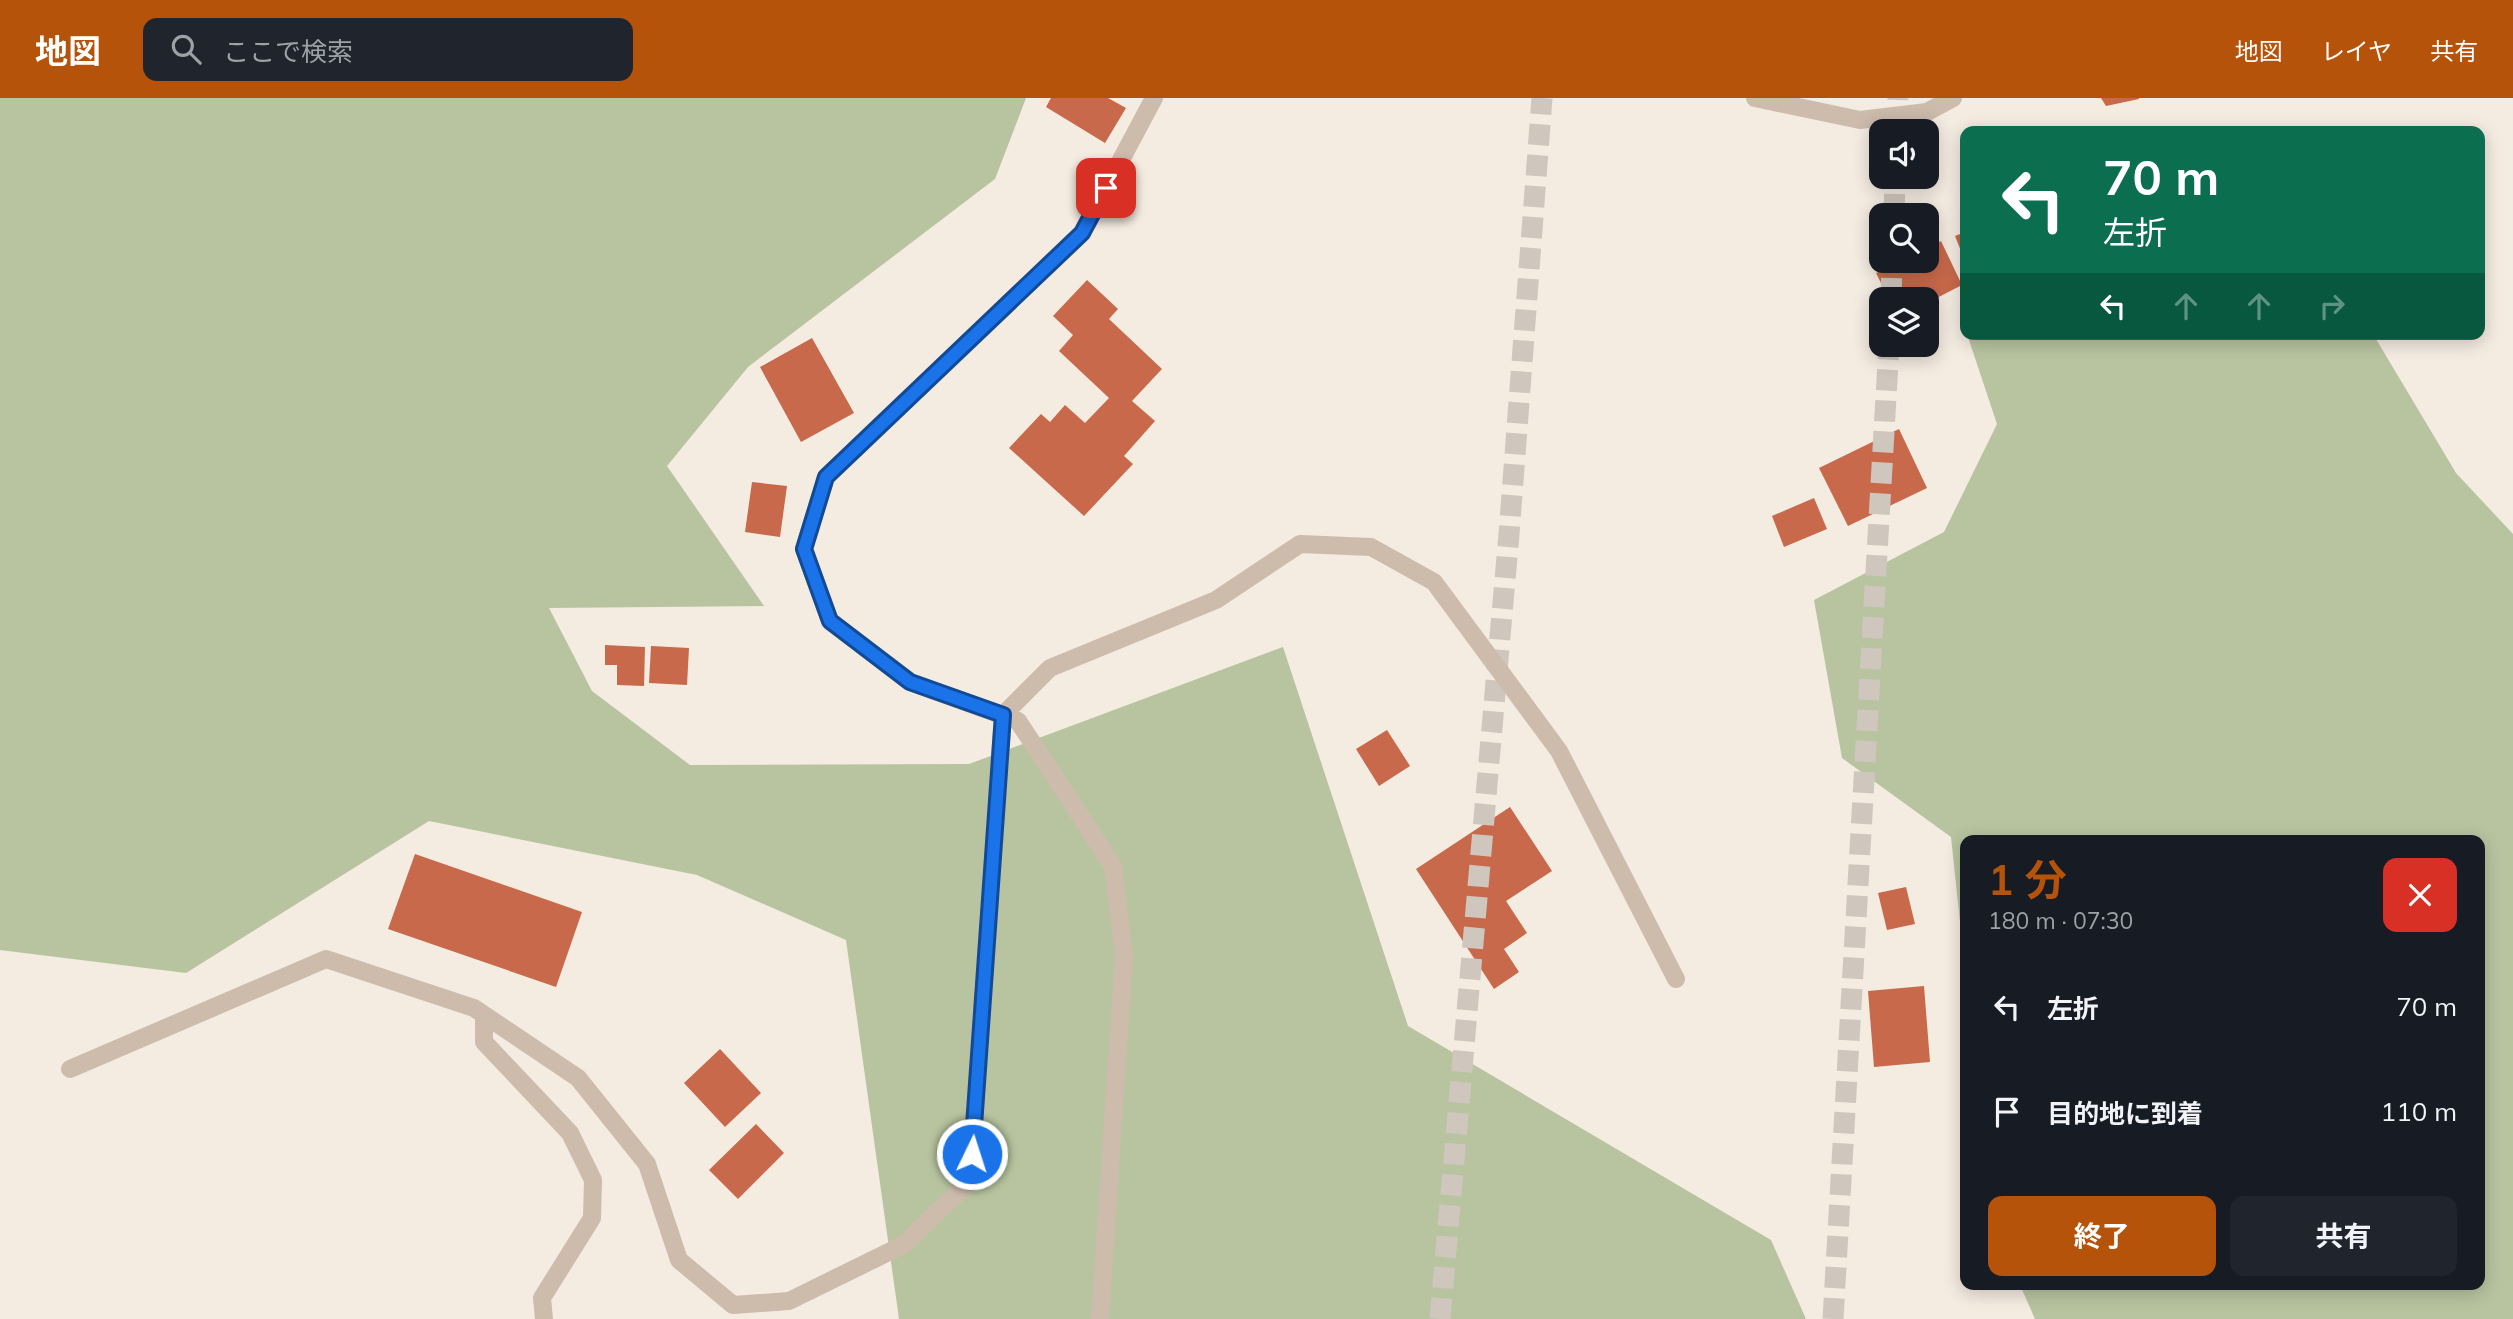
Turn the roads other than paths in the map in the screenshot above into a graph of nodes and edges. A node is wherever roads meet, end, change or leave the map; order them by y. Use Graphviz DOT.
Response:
graph roads {
  1 [pos="1154,98"];
  2 [pos="1755,98"];
  3 [pos="1953,98"];
  4 [pos="1003,715"];
  5 [pos="1676,979"];
  6 [pos="484,1015"];
  7 [pos="70,1069"];
  8 [pos="544,1319"];
  9 [pos="1100,1319"];
  1 -- 4 [label="street"];
  2 -- 3 [label="street"];
  4 -- 5 [label="street"];
  4 -- 6 [label="street"];
  4 -- 9 [label="street"];
  6 -- 7 [label="street"];
  6 -- 8 [label="street"];
}
